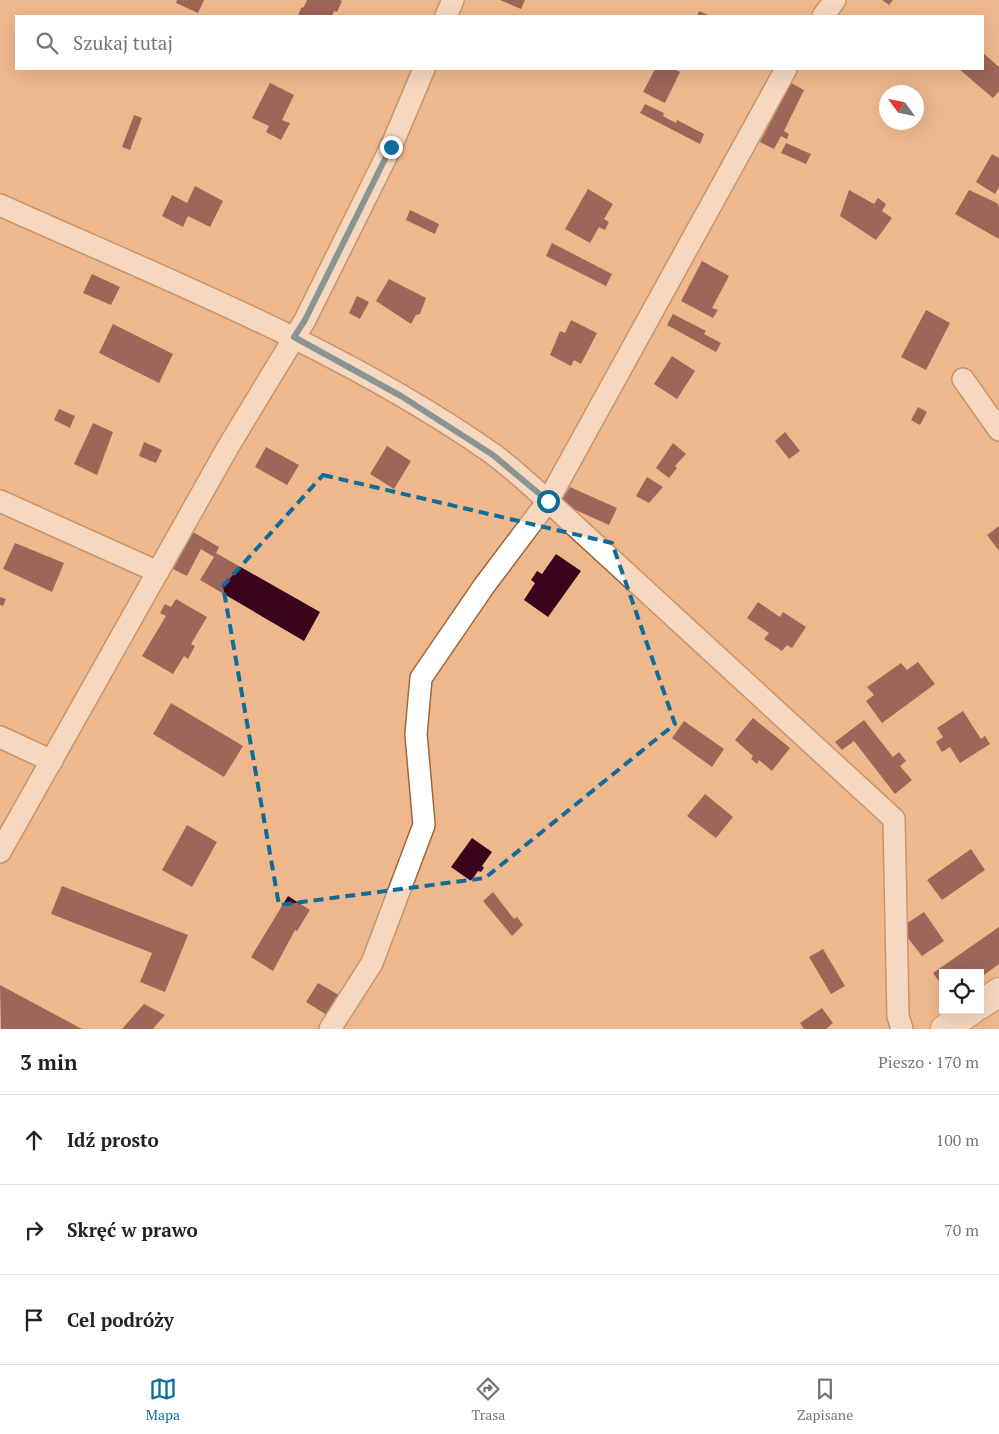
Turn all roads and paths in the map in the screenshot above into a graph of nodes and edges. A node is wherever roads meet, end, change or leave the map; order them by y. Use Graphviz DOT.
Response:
graph roads {
  1 [pos="453,0"];
  2 [pos="835,0"];
  3 [pos="446,15"];
  4 [pos="824,15"];
  5 [pos="424,70"];
  6 [pos="785,70"];
  7 [pos="0,205"];
  8 [pos="294,337"];
  9 [pos="963,379"];
  10 [pos="999,430"];
  11 [pos="0,501"];
  12 [pos="548,501"];
  13 [pos="158,572"];
  14 [pos="0,737"];
  15 [pos="52,761"];
  16 [pos="0,852"];
  17 [pos="999,992"];
  18 [pos="984,1002"];
  19 [pos="966,1014"];
  20 [pos="330,1029"];
  21 [pos="902,1029"];
  22 [pos="945,1029"];
  1 -- 3 [label="street"];
  2 -- 4 [label="street"];
  5 -- 8 [label="street"];
  6 -- 12 [label="street"];
  7 -- 8 [label="street"];
  8 -- 12 [label="street"];
  8 -- 13 [label="street"];
  9 -- 10 [label="street"];
  11 -- 13 [label="street"];
  12 -- 20 [label="street"];
  12 -- 21 [label="street"];
  13 -- 15 [label="street"];
  14 -- 15 [label="street"];
  15 -- 16 [label="street"];
  17 -- 18 [label="street"];
  19 -- 22 [label="street"];
}
